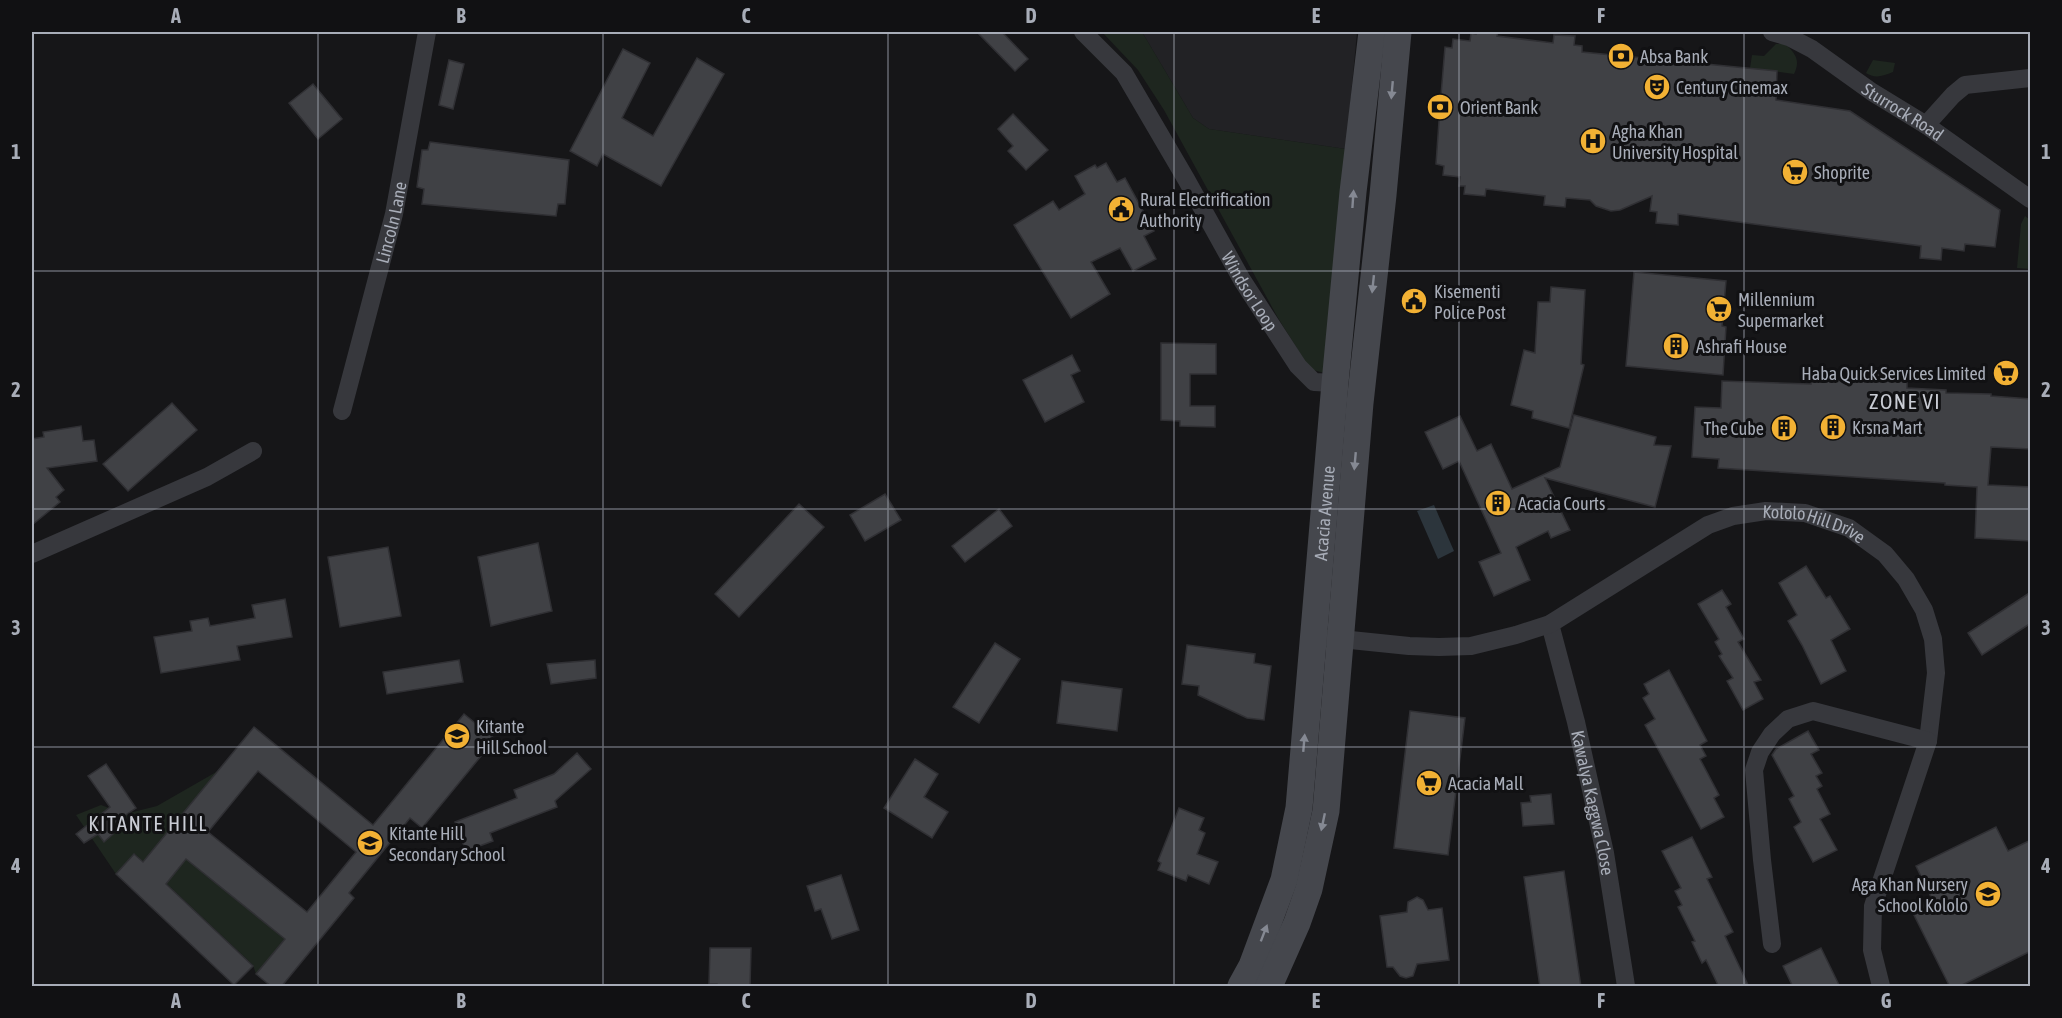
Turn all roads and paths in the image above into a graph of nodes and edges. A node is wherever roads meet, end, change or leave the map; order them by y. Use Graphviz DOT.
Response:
graph roads {
  1 [pos="427,32"];
  2 [pos="1083,32"];
  3 [pos="1372,32"];
  4 [pos="1398,32"];
  5 [pos="1772,32"];
  6 [pos="2031,78"];
  7 [pos="1926,125"];
  8 [pos="2031,200"];
  9 [pos="1335,383"];
  10 [pos="342,411"];
  11 [pos="254,451"];
  12 [pos="32,554"];
  13 [pos="1550,624"];
  14 [pos="1327,638"];
  15 [pos="1928,741"];
  16 [pos="1772,944"];
  17 [pos="1241,987"];
  18 [pos="1269,987"];
  19 [pos="1626,987"];
  20 [pos="1881,987"];
  1 -- 10 [label="street, Lincoln Lane"];
  2 -- 9 [label="street, Windsor Loop"];
  9 -- 3 [label="main road, Acacia Avenue, one-way"];
  4 -- 14 [label="main road, Acacia Avenue, one-way"];
  5 -- 7 [label="street, Sturrock Road"];
  6 -- 7 [label="street"];
  7 -- 8 [label="street, Sturrock Road"];
  9 -- 14 [label="main road, Acacia Avenue"];
  11 -- 12 [label="street"];
  13 -- 14 [label="street, Kololo Hill Drive"];
  13 -- 15 [label="street, Kololo Hill Drive"];
  13 -- 19 [label="street, Kawalya Kaggwa Close"];
  17 -- 14 [label="main road, Acacia Avenue, one-way"];
  14 -- 18 [label="main road, Acacia Avenue, one-way"];
  15 -- 16 [label="street"];
  15 -- 20 [label="street, Kololo Hill Drive"];
}
